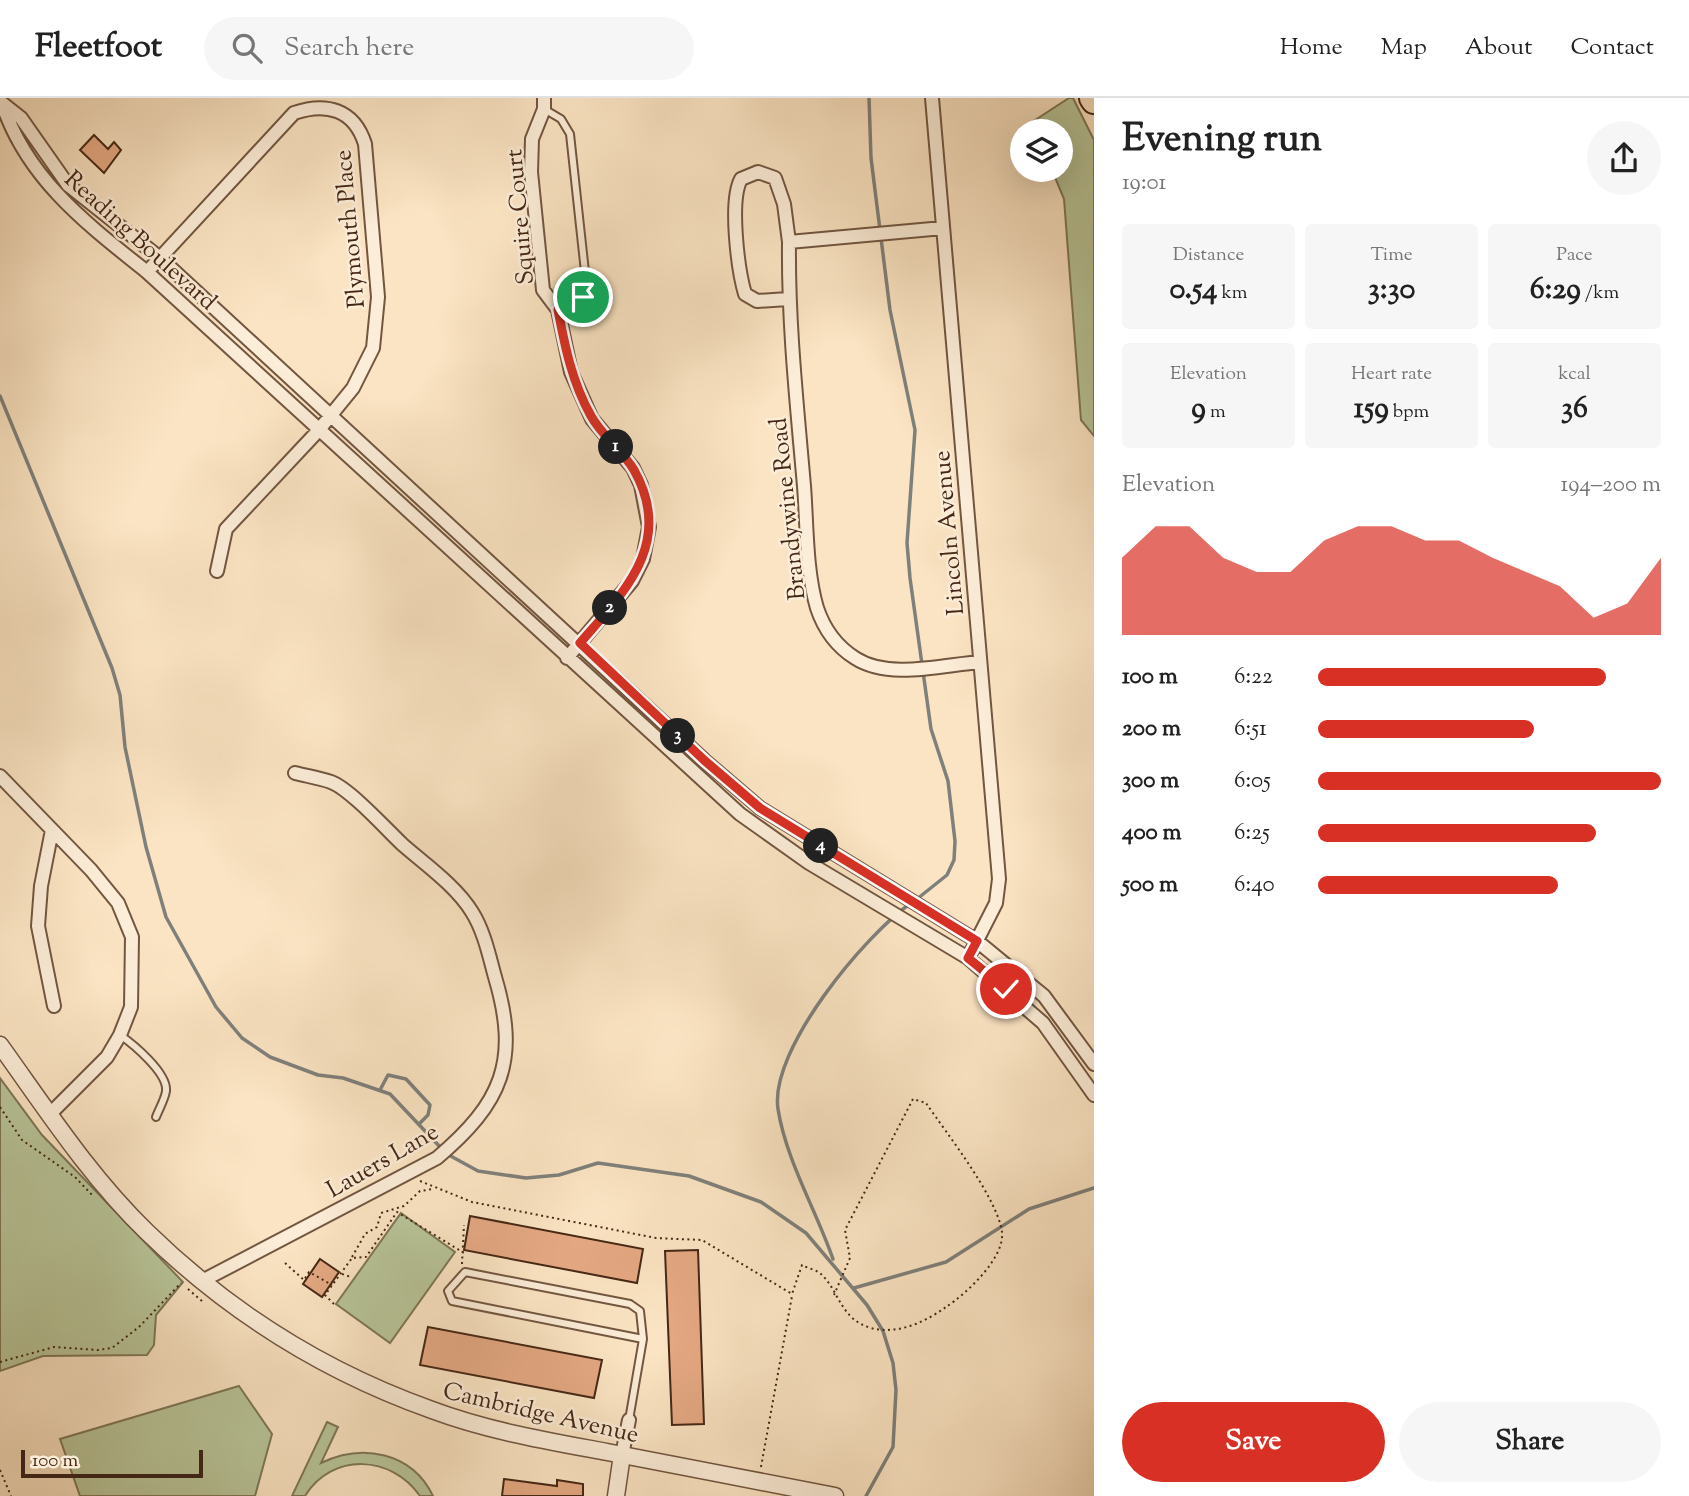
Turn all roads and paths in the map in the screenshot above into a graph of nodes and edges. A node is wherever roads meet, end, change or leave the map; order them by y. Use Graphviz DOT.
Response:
graph roads {
  1 [pos="932,98"];
  2 [pos="4,101"];
  3 [pos="544,103"];
  4 [pos="943,228"];
  5 [pos="789,242"];
  6 [pos="160,258"];
  7 [pos="147,272"];
  8 [pos="788,299"];
  9 [pos="558,310"];
  10 [pos="331,415"];
  11 [pos="318,431"];
  12 [pos="217,571"];
  13 [pos="580,643"];
  14 [pos="567,658"];
  15 [pos="980,662"];
  16 [pos="295,773"];
  17 [pos="0,776"];
  18 [pos="52,830"];
  19 [pos="977,941"];
  20 [pos="968,958"];
  21 [pos="54,1006"];
  22 [pos="120,1035"];
  23 [pos="0,1045"];
  24 [pos="1094,1064"];
  25 [pos="1094,1095"];
  26 [pos="0,1107"];
  27 [pos="50,1114"];
  28 [pos="156,1117"];
  29 [pos="406,1175"];
  30 [pos="435,1189"];
  31 [pos="93,1197"];
  32 [pos="464,1225"];
  33 [pos="464,1253"];
  34 [pos="352,1258"];
  35 [pos="285,1263"];
  36 [pos="465,1272"];
  37 [pos="341,1273"];
  38 [pos="351,1277"];
  39 [pos="202,1281"];
  40 [pos="332,1285"];
  41 [pos="792,1294"];
  42 [pos="834,1295"];
  43 [pos="203,1302"];
  44 [pos="334,1304"];
  45 [pos="643,1339"];
  46 [pos="0,1362"];
  47 [pos="629,1420"];
  48 [pos="622,1455"];
  49 [pos="0,1470"];
  50 [pos="759,1481"];
  51 [pos="11,1496"];
  52 [pos="617,1496"];
  53 [pos="835,1496"];
  1 -- 4 [label="street, Lincoln Avenue"];
  2 -- 6 [label="street, Reading Boulevard"];
  2 -- 7 [label="street, Reading Boulevard"];
  3 -- 9 [label="street, Squire Court"];
  3 -- 9 [label="lane"];
  4 -- 5 [label="street"];
  4 -- 15 [label="street, Lincoln Avenue"];
  5 -- 8 [label="street, Brandywine Road"];
  5 -- 8 [label="street, Brandywine Road"];
  6 -- 7 [label="street, Plymouth Place"];
  6 -- 10 [label="street, Reading Boulevard"];
  6 -- 10 [label="street, Plymouth Place"];
  7 -- 11 [label="street, Reading Boulevard"];
  8 -- 15 [label="street, Brandywine Road"];
  9 -- 13 [label="street, Squire Court"];
  10 -- 11 [label="street, Plymouth Place"];
  10 -- 13 [label="street, Reading Boulevard"];
  11 -- 12 [label="street, Plymouth Place"];
  11 -- 14 [label="street, Reading Boulevard"];
  13 -- 14 [label="street, Squire Court"];
  13 -- 19 [label="street, Reading Boulevard"];
  14 -- 20 [label="street, Reading Boulevard"];
  15 -- 19 [label="street, Lincoln Avenue"];
  16 -- 29 [label="street, Lauers Lane"];
  17 -- 18 [label="street"];
  18 -- 21 [label="street"];
  18 -- 22 [label="street"];
  19 -- 20 [label="street, Lincoln Avenue"];
  19 -- 24 [label="street, Reading Boulevard"];
  20 -- 25 [label="street, Reading Boulevard"];
  22 -- 27 [label="street"];
  22 -- 28 [label="lane"];
  23 -- 27 [label="street, Cambridge Avenue"];
  26 -- 31 [label="path"];
  27 -- 39 [label="street, Cambridge Avenue"];
  29 -- 30 [label="path"];
  29 -- 39 [label="street, Lauers Lane"];
  30 -- 34 [label="path"];
  30 -- 41 [label="path"];
  32 -- 33 [label="path"];
  33 -- 34 [label="path"];
  33 -- 36 [label="path"];
  34 -- 37 [label="path"];
  35 -- 40 [label="path"];
  36 -- 45 [label="lane"];
  36 -- 45 [label="lane"];
  37 -- 38 [label="path"];
  37 -- 40 [label="path"];
  39 -- 48 [label="street, Cambridge Avenue"];
  40 -- 44 [label="path"];
  41 -- 42 [label="path"];
  41 -- 50 [label="path"];
  42 -- 42 [label="path"];
  43 -- 46 [label="path"];
  45 -- 47 [label="lane"];
  47 -- 48 [label="street"];
  48 -- 50 [label="street, Cambridge Avenue"];
  48 -- 52 [label="street"];
  49 -- 51 [label="path"];
  50 -- 53 [label="street, Cambridge Avenue"];
}
